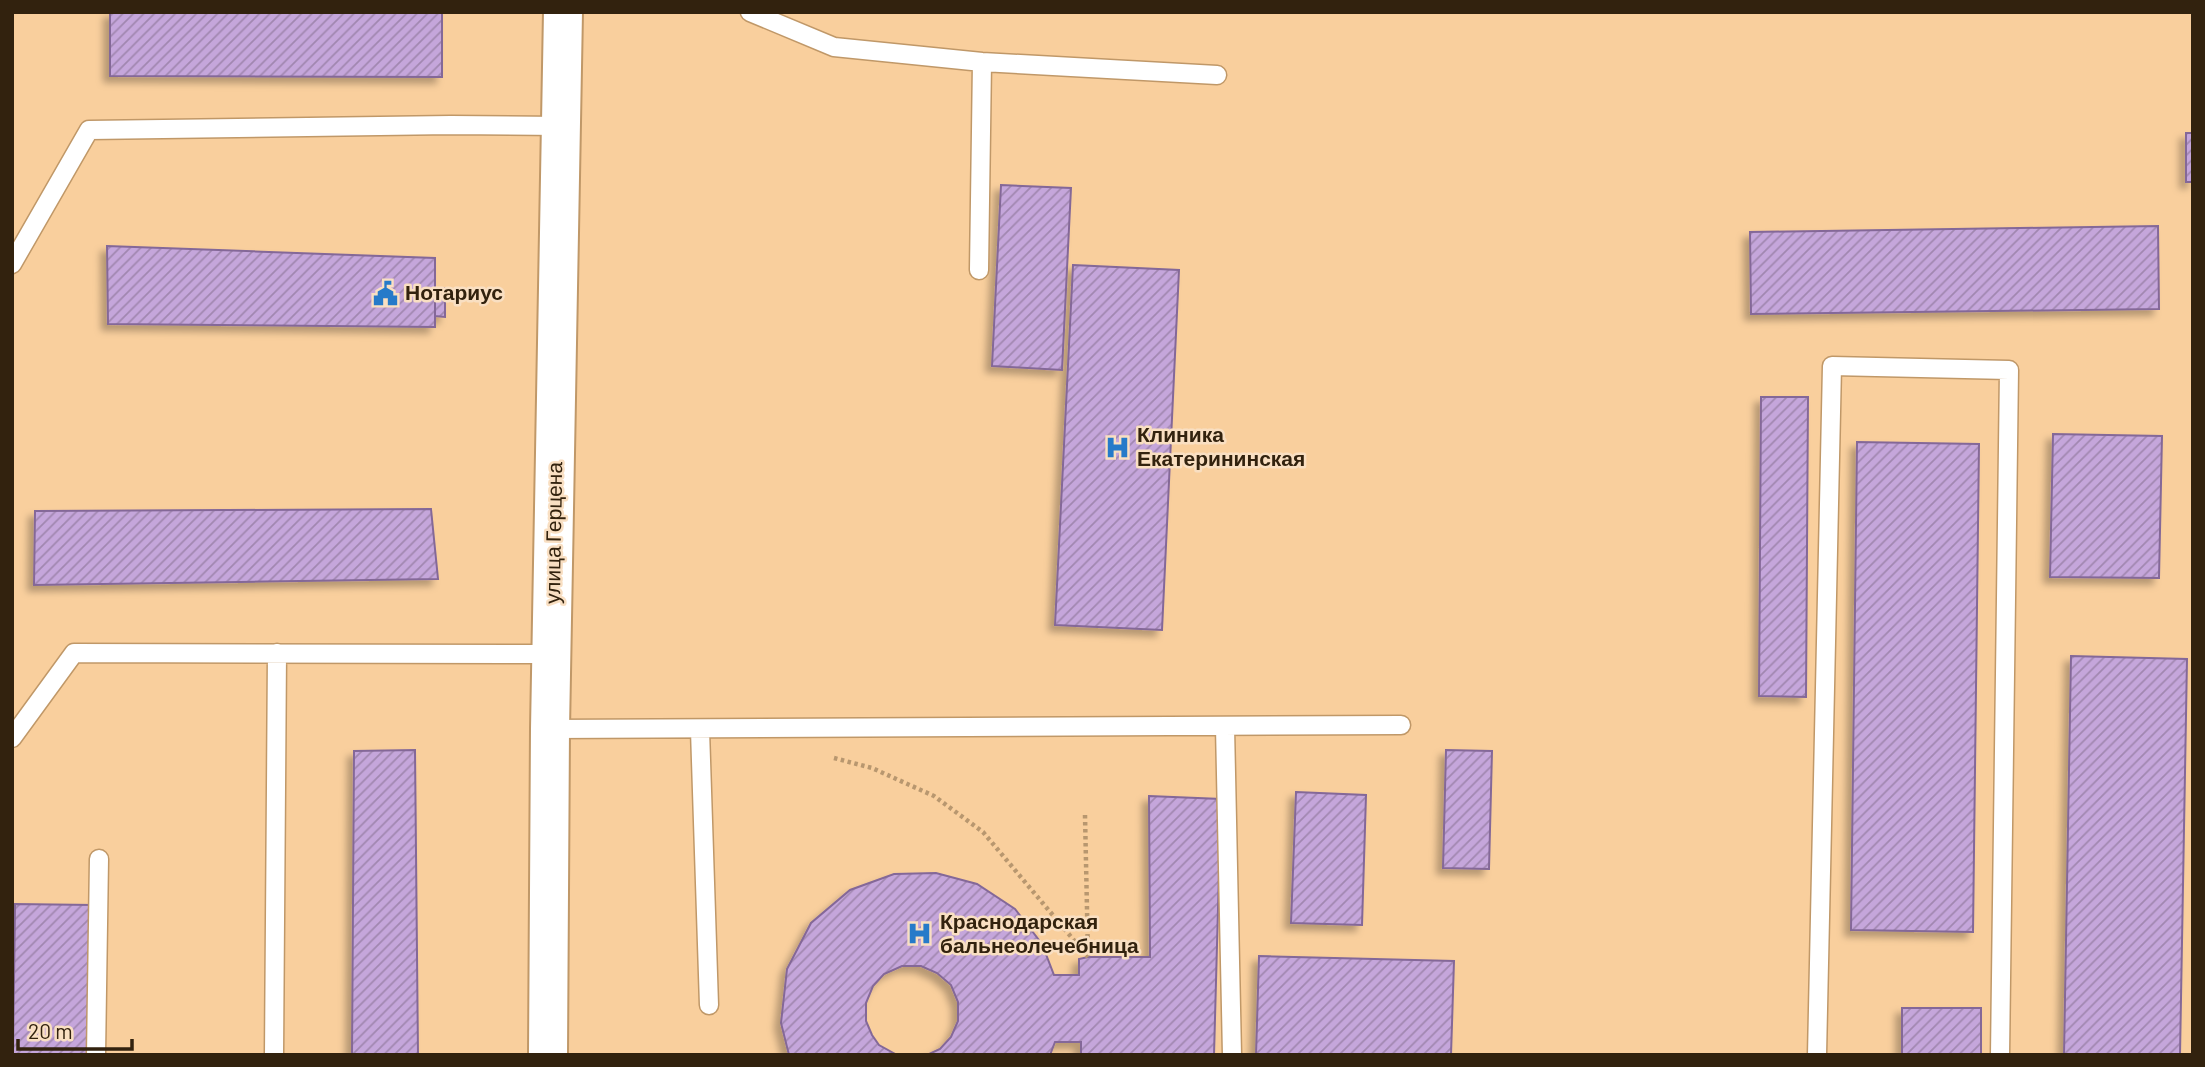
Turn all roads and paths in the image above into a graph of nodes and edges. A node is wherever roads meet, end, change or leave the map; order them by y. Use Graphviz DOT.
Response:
graph roads {
  1 [pos="563,12"];
  2 [pos="750,12"];
  3 [pos="982,62"];
  4 [pos="1217,75"];
  5 [pos="561,126"];
  6 [pos="12,264"];
  7 [pos="979,270"];
  8 [pos="276,653"];
  9 [pos="552,654"];
  10 [pos="1401,726"];
  11 [pos="1226,727"];
  12 [pos="550,729"];
  13 [pos="700,730"];
  14 [pos="12,738"];
  15 [pos="823,755"];
  16 [pos="1085,815"];
  17 [pos="99,859"];
  18 [pos="709,1005"];
  19 [pos="96,1055"];
  20 [pos="274,1055"];
  21 [pos="548,1055"];
  22 [pos="1232,1055"];
  23 [pos="1817,1055"];
  24 [pos="2000,1055"];
  1 -- 5 [label="main road, улица Герцена"];
  2 -- 3 [label="lane"];
  3 -- 4 [label="lane"];
  3 -- 7 [label="lane"];
  5 -- 6 [label="lane"];
  5 -- 9 [label="main road, улица Герцена"];
  8 -- 9 [label="lane"];
  8 -- 14 [label="lane"];
  8 -- 20 [label="lane"];
  9 -- 12 [label="main road, улица Герцена"];
  10 -- 11 [label="lane"];
  11 -- 13 [label="lane"];
  11 -- 22 [label="lane"];
  12 -- 13 [label="lane"];
  12 -- 21 [label="main road, улица Герцена"];
  13 -- 18 [label="lane"];
  15 -- 16 [label="path"];
  17 -- 19 [label="lane"];
  23 -- 24 [label="lane"];
}
